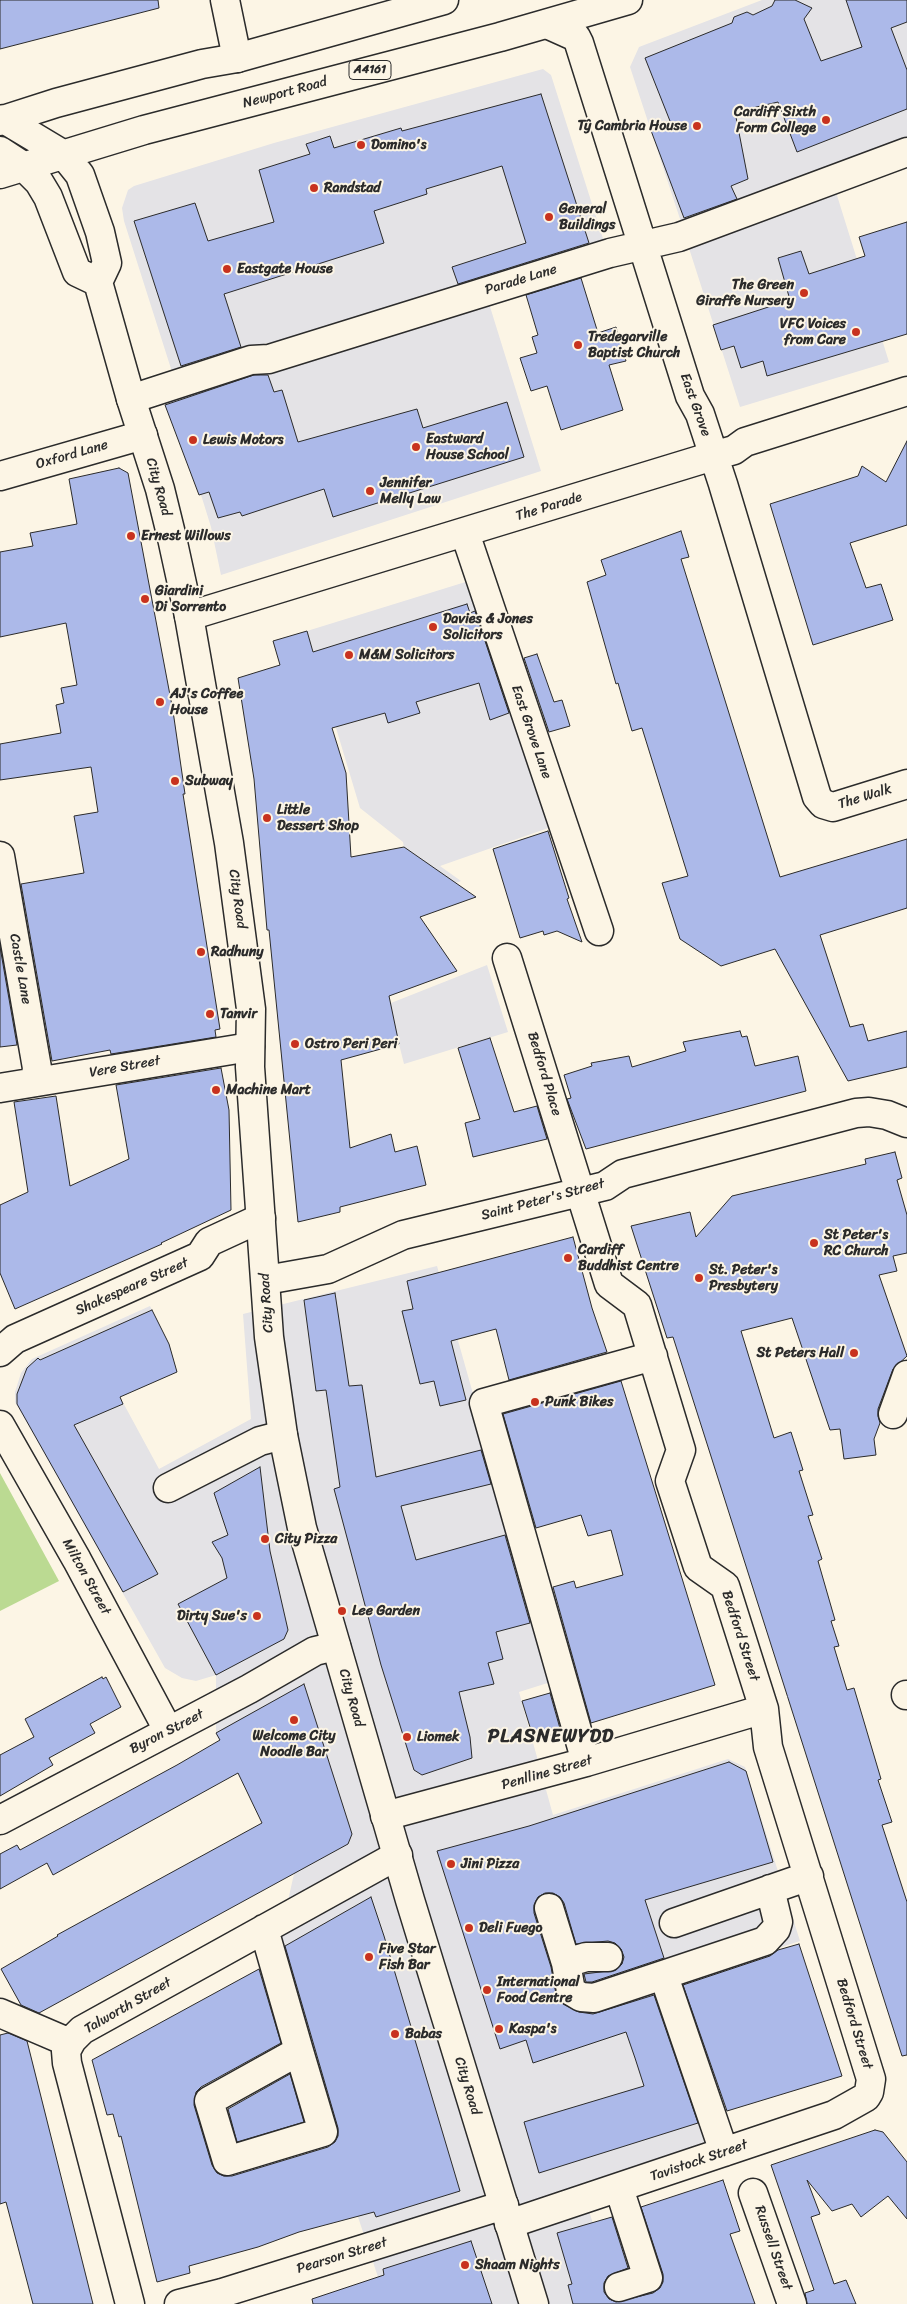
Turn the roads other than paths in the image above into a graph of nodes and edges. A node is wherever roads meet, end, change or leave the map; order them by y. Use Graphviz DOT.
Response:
graph roads {
  1 [pos="225,0"];
  2 [pos="444,0"];
  3 [pos="628,0"];
  4 [pos="547,24"];
  5 [pos="237,58"];
  6 [pos="1,119"];
  7 [pos="0,150"];
  8 [pos="907,152"];
  9 [pos="64,155"];
  10 [pos="12,170"];
  11 [pos="643,245"];
  12 [pos="98,282"];
  13 [pos="907,391"];
  14 [pos="131,398"];
  15 [pos="143,434"];
  16 [pos="713,456"];
  17 [pos="0,476"];
  18 [pos="465,533"];
  19 [pos="189,616"];
  20 [pos="907,784"];
  21 [pos="822,804"];
  22 [pos="0,856"];
  23 [pos="599,931"];
  24 [pos="507,958"];
  25 [pos="250,1047"];
  26 [pos="35,1082"];
  27 [pos="0,1088"];
  28 [pos="907,1123"];
  29 [pos="579,1192"];
  30 [pos="261,1218"];
  31 [pos="266,1280"];
  32 [pos="0,1352"];
  33 [pos="653,1356"];
  34 [pos="907,1375"];
  35 [pos="894,1414"];
  36 [pos="0,1425"];
  37 [pos="284,1435"];
  38 [pos="168,1488"];
  39 [pos="336,1646"];
  40 [pos="764,1709"];
  41 [pos="168,1730"];
  42 [pos="586,1762"];
  43 [pos="385,1816"];
  44 [pos="0,1820"];
  45 [pos="398,1855"];
  46 [pos="809,1876"];
  47 [pos="770,1889"];
  48 [pos="549,1908"];
  49 [pos="674,1923"];
  50 [pos="264,1929"];
  51 [pos="608,1957"];
  52 [pos="566,1963"];
  53 [pos="668,1988"];
  54 [pos="0,2013"];
  55 [pos="70,2043"];
  56 [pos="299,2051"];
  57 [pos="871,2079"];
  58 [pos="724,2152"];
  59 [pos="619,2188"];
  60 [pos="753,2193"];
  61 [pos="507,2214"];
  62 [pos="619,2287"];
  63 [pos="130,2304"];
  64 [pos="179,2304"];
  65 [pos="534,2304"];
  66 [pos="792,2304"];
  1 -- 5 [label="street"];
  2 -- 5 [label="street"];
  3 -- 4 [label="street, Newport Road / A4161"];
  4 -- 9 [label="street, Newport Road / A4161"];
  4 -- 11 [label="street, East Grove"];
  5 -- 6 [label="street"];
  6 -- 9 [label="street"];
  7 -- 10 [label="street"];
  8 -- 11 [label="street, Parade Lane"];
  9 -- 10 [label="street, Newport Road / A4161"];
  9 -- 12 [label="street"];
  10 -- 12 [label="street"];
  11 -- 14 [label="street, Parade Lane"];
  11 -- 16 [label="street, East Grove"];
  12 -- 14 [label="street, City Road"];
  13 -- 16 [label="street, The Parade"];
  14 -- 15 [label="street, City Road"];
  15 -- 17 [label="street, Oxford Lane"];
  15 -- 19 [label="street, City Road"];
  16 -- 18 [label="street, The Parade"];
  16 -- 21 [label="street, East Grove"];
  18 -- 19 [label="street, The Parade"];
  18 -- 23 [label="street, East Grove Lane"];
  19 -- 25 [label="street, City Road"];
  20 -- 21 [label="street, The Walk"];
  22 -- 26 [label="street, Castle Lane"];
  24 -- 29 [label="street, Bedford Place"];
  25 -- 26 [label="street, Vere Street"];
  25 -- 30 [label="street, City Road"];
  26 -- 27 [label="street, Vere Street"];
  28 -- 29 [label="street, Saint Peter's Street"];
  29 -- 31 [label="street, Saint Peter's Street"];
  29 -- 33 [label="street, Bedford Street"];
  30 -- 31 [label="street, City Road"];
  30 -- 32 [label="street, Shakespeare Street"];
  31 -- 37 [label="street, City Road"];
  33 -- 40 [label="street, Bedford Street"];
  33 -- 42 [label="street"];
  34 -- 35 [label="street"];
  36 -- 41 [label="street, Milton Street"];
  37 -- 38 [label="street"];
  37 -- 39 [label="street, City Road"];
  39 -- 41 [label="street, Byron Street"];
  39 -- 43 [label="street, City Road"];
  40 -- 42 [label="street, Penlline Street"];
  40 -- 46 [label="street, Bedford Street"];
  41 -- 44 [label="street, Byron Street"];
  42 -- 43 [label="street, Penlline Street"];
  43 -- 45 [label="street, City Road"];
  45 -- 50 [label="street, Talworth Street"];
  45 -- 61 [label="street, City Road"];
  46 -- 47 [label="street"];
  46 -- 57 [label="street, Bedford Street"];
  47 -- 49 [label="street"];
  47 -- 52 [label="street"];
  48 -- 52 [label="street"];
  50 -- 55 [label="street, Talworth Street"];
  50 -- 56 [label="street"];
  51 -- 52 [label="street"];
  53 -- 58 [label="street"];
  54 -- 55 [label="street"];
  55 -- 63 [label="street, Talworth Street"];
  56 -- 56 [label="street"];
  57 -- 58 [label="street, Tavistock Street"];
  58 -- 59 [label="street, Tavistock Street"];
  59 -- 61 [label="street, Tavistock Street"];
  59 -- 62 [label="street"];
  60 -- 66 [label="street, Russell Street"];
  61 -- 64 [label="street, Pearson Street"];
  61 -- 65 [label="street, City Road"];
}
